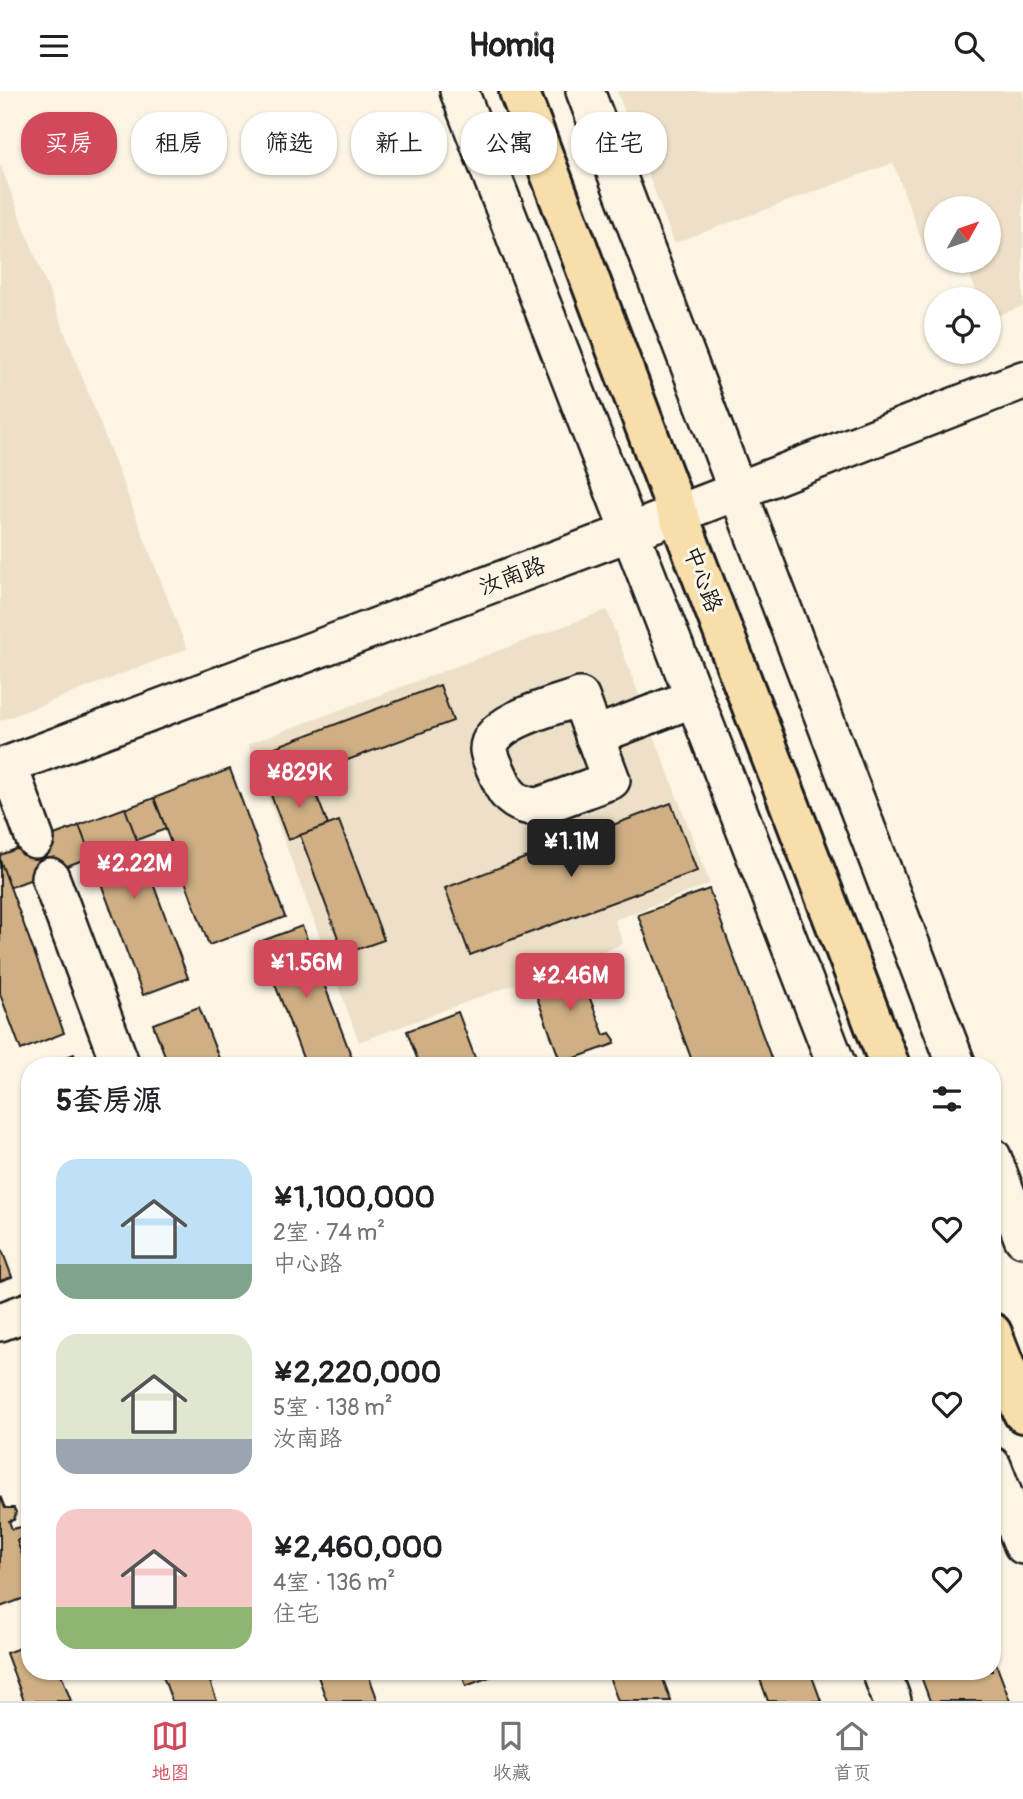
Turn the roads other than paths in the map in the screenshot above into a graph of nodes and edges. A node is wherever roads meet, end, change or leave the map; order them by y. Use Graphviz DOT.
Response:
graph roads {
  1 [pos="459,91"];
  2 [pos="519,91"];
  3 [pos="585,91"];
  4 [pos="1023,380"];
  5 [pos="737,490"];
  6 [pos="678,514"];
  7 [pos="630,532"];
  8 [pos="694,698"];
  9 [pos="594,736"];
  10 [pos="4,766"];
  11 [pos="35,839"];
  12 [pos="50,877"];
  13 [pos="118,1057"];
  14 [pos="834,1057"];
  15 [pos="887,1057"];
  16 [pos="954,1057"];
  17 [pos="1001,1181"];
  18 [pos="1023,1238"];
  19 [pos="21,1314"];
  20 [pos="0,1322"];
  21 [pos="1001,1356"];
  22 [pos="1023,1413"];
  23 [pos="1001,1489"];
  24 [pos="1023,1545"];
  25 [pos="884,1680"];
  26 [pos="892,1701"];
  1 -- 7 [label="street"];
  2 -- 6 [label="main road, 中心路"];
  3 -- 5 [label="street"];
  4 -- 5 [label="street, 汝南路"];
  5 -- 6 [label="street, 汝南路"];
  5 -- 16 [label="street"];
  6 -- 7 [label="street, 汝南路"];
  6 -- 15 [label="main road, 中心路"];
  7 -- 8 [label="street"];
  7 -- 10 [label="street, 汝南路"];
  8 -- 9 [label="street"];
  8 -- 14 [label="street"];
  10 -- 11 [label="street"];
  12 -- 13 [label="street"];
  17 -- 18 [label="street"];
  19 -- 20 [label="street"];
  21 -- 22 [label="main road"];
  23 -- 24 [label="street"];
  25 -- 26 [label="street"];
}
